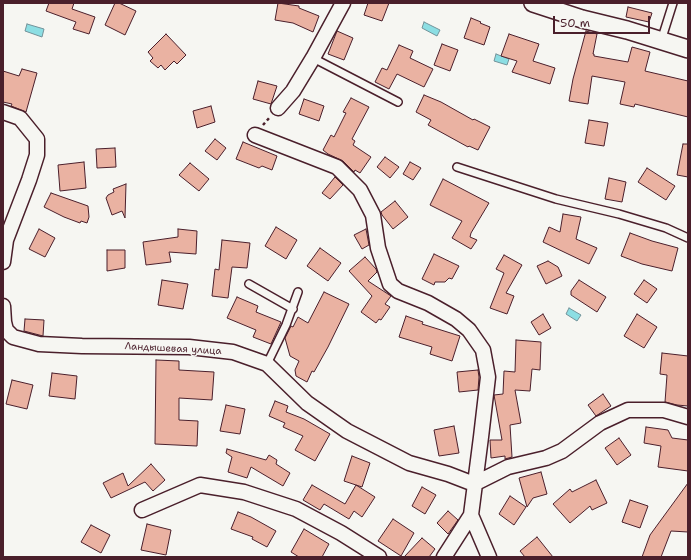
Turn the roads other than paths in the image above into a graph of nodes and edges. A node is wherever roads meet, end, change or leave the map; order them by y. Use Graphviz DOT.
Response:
graph roads {
  1 [pos="343,3"];
  2 [pos="533,3"];
  3 [pos="673,3"];
  4 [pos="661,42"];
  5 [pos="688,49"];
  6 [pos="313,58"];
  7 [pos="398,102"];
  8 [pos="278,108"];
  9 [pos="3,112"];
  10 [pos="255,135"];
  11 [pos="458,167"];
  12 [pos="688,238"];
  13 [pos="3,262"];
  14 [pos="249,284"];
  15 [pos="298,292"];
  16 [pos="3,306"];
  17 [pos="293,309"];
  18 [pos="267,364"];
  19 [pos="688,417"];
  20 [pos="474,484"];
  21 [pos="142,510"];
  22 [pos="471,515"];
  23 [pos="379,557"];
  24 [pos="444,557"];
  25 [pos="490,557"];
  1 -- 6 [label="street"];
  2 -- 4 [label="street"];
  3 -- 4 [label="lane"];
  4 -- 5 [label="street"];
  6 -- 7 [label="lane"];
  6 -- 8 [label="street"];
  9 -- 13 [label="street"];
  10 -- 20 [label="street"];
  11 -- 12 [label="lane"];
  14 -- 17 [label="lane"];
  15 -- 17 [label="lane"];
  16 -- 18 [label="street, Ландышевая улица"];
  17 -- 18 [label="lane"];
  18 -- 20 [label="street, Ландышевая улица"];
  19 -- 20 [label="street"];
  20 -- 22 [label="street"];
  21 -- 23 [label="street"];
  22 -- 24 [label="street"];
  22 -- 25 [label="street"];
}
